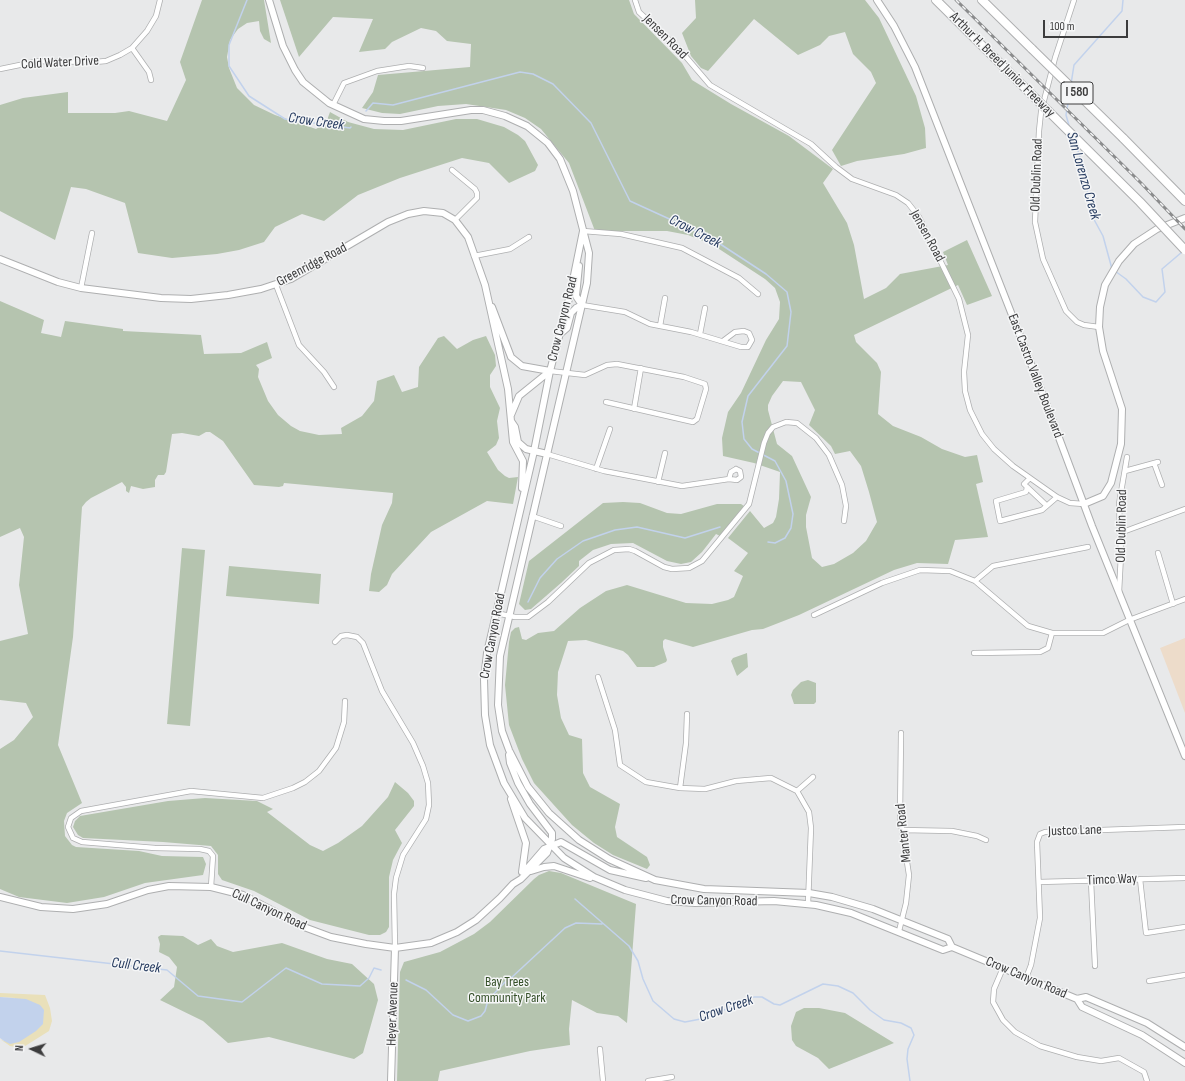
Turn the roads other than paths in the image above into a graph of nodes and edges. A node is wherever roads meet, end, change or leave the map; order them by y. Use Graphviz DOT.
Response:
graph roads {
  1 [pos="160,0"];
  2 [pos="269,0"];
  3 [pos="635,0"];
  4 [pos="877,0"];
  5 [pos="936,0"];
  6 [pos="982,0"];
  7 [pos="1074,0"];
  8 [pos="132,48"];
  9 [pos="423,68"];
  10 [pos="0,69"];
  11 [pos="151,80"];
  12 [pos="333,105"];
  13 [pos="452,170"];
  14 [pos="1185,200"];
  15 [pos="1185,218"];
  16 [pos="455,220"];
  17 [pos="582,231"];
  18 [pos="92,233"];
  19 [pos="529,237"];
  20 [pos="1185,250"];
  21 [pos="578,254"];
  22 [pos="474,256"];
  23 [pos="0,259"];
  24 [pos="276,285"];
  25 [pos="81,288"];
  26 [pos="758,294"];
  27 [pos="665,298"];
  28 [pos="582,304"];
  29 [pos="490,305"];
  30 [pos="705,308"];
  31 [pos="660,326"];
  32 [pos="1099,327"];
  33 [pos="560,334"];
  34 [pos="700,334"];
  35 [pos="723,341"];
  36 [pos="641,368"];
  37 [pos="550,371"];
  38 [pos="566,373"];
  39 [pos="334,387"];
  40 [pos="606,402"];
  41 [pos="634,409"];
  42 [pos="511,418"];
  43 [pos="610,429"];
  44 [pos="534,451"];
  45 [pos="547,454"];
  46 [pos="665,454"];
  47 [pos="1127,457"];
  48 [pos="596,469"];
  49 [pos="1125,471"];
  50 [pos="1030,478"];
  51 [pos="728,479"];
  52 [pos="658,482"];
  53 [pos="1162,485"];
  54 [pos="1027,488"];
  55 [pos="1057,497"];
  56 [pos="522,502"];
  57 [pos="1084,504"];
  58 [pos="1046,505"];
  59 [pos="1185,509"];
  60 [pos="532,516"];
  61 [pos="844,521"];
  62 [pos="561,526"];
  63 [pos="1120,533"];
  64 [pos="1088,547"];
  65 [pos="1158,553"];
  66 [pos="975,581"];
  67 [pos="1119,595"];
  68 [pos="1185,599"];
  69 [pos="1173,604"];
  70 [pos="496,613"];
  71 [pos="814,615"];
  72 [pos="509,616"];
  73 [pos="1128,620"];
  74 [pos="1052,633"];
  75 [pos="335,642"];
  76 [pos="974,653"];
  77 [pos="598,677"];
  78 [pos="346,701"];
  79 [pos="687,714"];
  80 [pos="901,733"];
  81 [pos="509,750"];
  82 [pos="1185,756"];
  83 [pos="813,777"];
  84 [pos="680,788"];
  85 [pos="508,791"];
  86 [pos="797,791"];
  87 [pos="1185,827"];
  88 [pos="902,830"];
  89 [pos="986,840"];
  90 [pos="550,846"];
  91 [pos="529,872"];
  92 [pos="520,876"];
  93 [pos="1185,878"];
  94 [pos="1140,879"];
  95 [pos="655,880"];
  96 [pos="1091,881"];
  97 [pos="1039,882"];
  98 [pos="610,885"];
  99 [pos="211,887"];
  100 [pos="809,893"];
  101 [pos="0,897"];
  102 [pos="808,904"];
  103 [pos="902,921"];
  104 [pos="1185,927"];
  105 [pos="898,931"];
  106 [pos="952,947"];
  107 [pos="395,948"];
  108 [pos="1095,966"];
  109 [pos="1003,968"];
  110 [pos="1185,975"];
  111 [pos="1026,978"];
  112 [pos="1149,981"];
  113 [pos="1077,999"];
  114 [pos="1185,1047"];
  115 [pos="600,1049"];
  116 [pos="1185,1063"];
  117 [pos="672,1077"];
  118 [pos="391,1081"];
  119 [pos="603,1081"];
  120 [pos="648,1081"];
  121 [pos="1147,1081"];
  1 -- 8 [label="street, Cold Water Drive"];
  2 -- 12 [label="main road, Crow Canyon Road"];
  3 -- 50 [label="street, Jensen Road"];
  4 -- 57 [label="main road, East Castro Valley Boulevard"];
  5 -- 20 [label="highway, Arthur H. Breed Junior Freeway / I 580, bridge"];
  6 -- 14 [label="highway, I 580, bridge"];
  7 -- 32 [label="street, Old Dublin Road"];
  8 -- 10 [label="street, Cold Water Drive"];
  8 -- 11 [label="street"];
  9 -- 12 [label="street"];
  12 -- 17 [label="main road, Crow Canyon Road"];
  13 -- 16 [label="street"];
  15 -- 32 [label="main road"];
  16 -- 22 [label="main road, Greenridge Road"];
  16 -- 24 [label="main road, Greenridge Road"];
  17 -- 21 [label="main road, Crow Canyon Road"];
  17 -- 26 [label="street"];
  17 -- 28 [label="main road, Crow Canyon Road"];
  18 -- 25 [label="street"];
  19 -- 22 [label="street"];
  21 -- 28 [label="main road"];
  21 -- 33 [label="main road, Crow Canyon Road"];
  22 -- 29 [label="main road, Greenridge Road"];
  23 -- 25 [label="main road, Greenridge Road"];
  24 -- 25 [label="main road, Greenridge Road"];
  24 -- 39 [label="street"];
  27 -- 31 [label="street"];
  28 -- 31 [label="street"];
  28 -- 33 [label="main road"];
  28 -- 38 [label="main road, Crow Canyon Road"];
  29 -- 37 [label="main road, Greenridge Road"];
  29 -- 42 [label="main road, Greenridge Road"];
  30 -- 34 [label="street"];
  31 -- 34 [label="street"];
  32 -- 57 [label="main road"];
  33 -- 37 [label="main road, Crow Canyon Road"];
  34 -- 35 [label="street"];
  35 -- 35 [label="street"];
  36 -- 38 [label="street"];
  36 -- 41 [label="street"];
  36 -- 41 [label="street"];
  37 -- 38 [label="street"];
  37 -- 42 [label="main road"];
  37 -- 44 [label="main road, Crow Canyon Road"];
  38 -- 45 [label="main road, Crow Canyon Road"];
  40 -- 41 [label="street"];
  42 -- 44 [label="main road, Greenridge Road"];
  42 -- 56 [label="main road"];
  43 -- 48 [label="street"];
  44 -- 45 [label="main road"];
  44 -- 56 [label="main road, Crow Canyon Road"];
  45 -- 48 [label="street"];
  45 -- 60 [label="main road, Crow Canyon Road"];
  46 -- 52 [label="street"];
  47 -- 49 [label="street, Old Dublin Road"];
  48 -- 52 [label="street"];
  49 -- 53 [label="street"];
  49 -- 63 [label="street, Old Dublin Road"];
  50 -- 54 [label="street"];
  50 -- 55 [label="street, Jensen Road"];
  51 -- 52 [label="street"];
  54 -- 58 [label="street"];
  54 -- 58 [label="street"];
  55 -- 57 [label="street, Jensen Road"];
  55 -- 58 [label="street"];
  56 -- 70 [label="main road, Crow Canyon Road"];
  57 -- 67 [label="main road, East Castro Valley Boulevard"];
  59 -- 63 [label="street"];
  60 -- 62 [label="street"];
  60 -- 72 [label="main road, Crow Canyon Road"];
  61 -- 72 [label="street"];
  63 -- 67 [label="street, Old Dublin Road"];
  64 -- 66 [label="street"];
  65 -- 69 [label="street"];
  66 -- 71 [label="street"];
  66 -- 74 [label="street"];
  67 -- 73 [label="main road, East Castro Valley Boulevard"];
  68 -- 69 [label="street"];
  69 -- 73 [label="street"];
  70 -- 72 [label="street"];
  70 -- 85 [label="main road, Crow Canyon Road"];
  72 -- 81 [label="main road, Crow Canyon Road"];
  73 -- 74 [label="street"];
  73 -- 82 [label="main road, East Castro Valley Boulevard"];
  74 -- 76 [label="street"];
  75 -- 107 [label="street"];
  77 -- 84 [label="street"];
  78 -- 99 [label="street"];
  79 -- 84 [label="street"];
  80 -- 88 [label="street, Manter Road"];
  81 -- 90 [label="main road"];
  81 -- 95 [label="main road, Crow Canyon Road"];
  83 -- 86 [label="street"];
  84 -- 86 [label="street"];
  85 -- 90 [label="main road, Crow Canyon Road"];
  85 -- 92 [label="main road"];
  86 -- 100 [label="street"];
  87 -- 97 [label="street, Justco Lane"];
  88 -- 89 [label="street"];
  88 -- 103 [label="street, Manter Road"];
  90 -- 91 [label="main road, Cull Canyon Road"];
  90 -- 92 [label="main road, Cull Canyon Road"];
  90 -- 95 [label="main road"];
  90 -- 98 [label="main road, Crow Canyon Road"];
  91 -- 92 [label="main road, Cull Canyon Road"];
  91 -- 98 [label="main road"];
  92 -- 107 [label="main road, Cull Canyon Road"];
  93 -- 94 [label="street, Timco Way"];
  94 -- 96 [label="street, Timco Way"];
  94 -- 104 [label="street"];
  95 -- 100 [label="main road, Crow Canyon Road"];
  96 -- 97 [label="street, Timco Way"];
  96 -- 108 [label="street"];
  97 -- 111 [label="street, Justco Lane"];
  98 -- 102 [label="main road, Crow Canyon Road"];
  99 -- 101 [label="main road, Cull Canyon Road"];
  99 -- 107 [label="main road, Cull Canyon Road"];
  100 -- 102 [label="street"];
  100 -- 103 [label="main road, Crow Canyon Road"];
  102 -- 105 [label="main road, Crow Canyon Road"];
  103 -- 105 [label="street, Manter Road"];
  103 -- 106 [label="main road, Crow Canyon Road"];
  105 -- 106 [label="main road, Crow Canyon Road"];
  106 -- 109 [label="main road, Crow Canyon Road"];
  107 -- 118 [label="main road, Heyer Avenue"];
  109 -- 111 [label="main road, Crow Canyon Road"];
  109 -- 121 [label="street"];
  110 -- 112 [label="street"];
  111 -- 113 [label="main road, Crow Canyon Road"];
  113 -- 114 [label="main road, Crow Canyon Road"];
  113 -- 116 [label="main road, Crow Canyon Road"];
  115 -- 119 [label="street"];
  117 -- 120 [label="street"];
}
